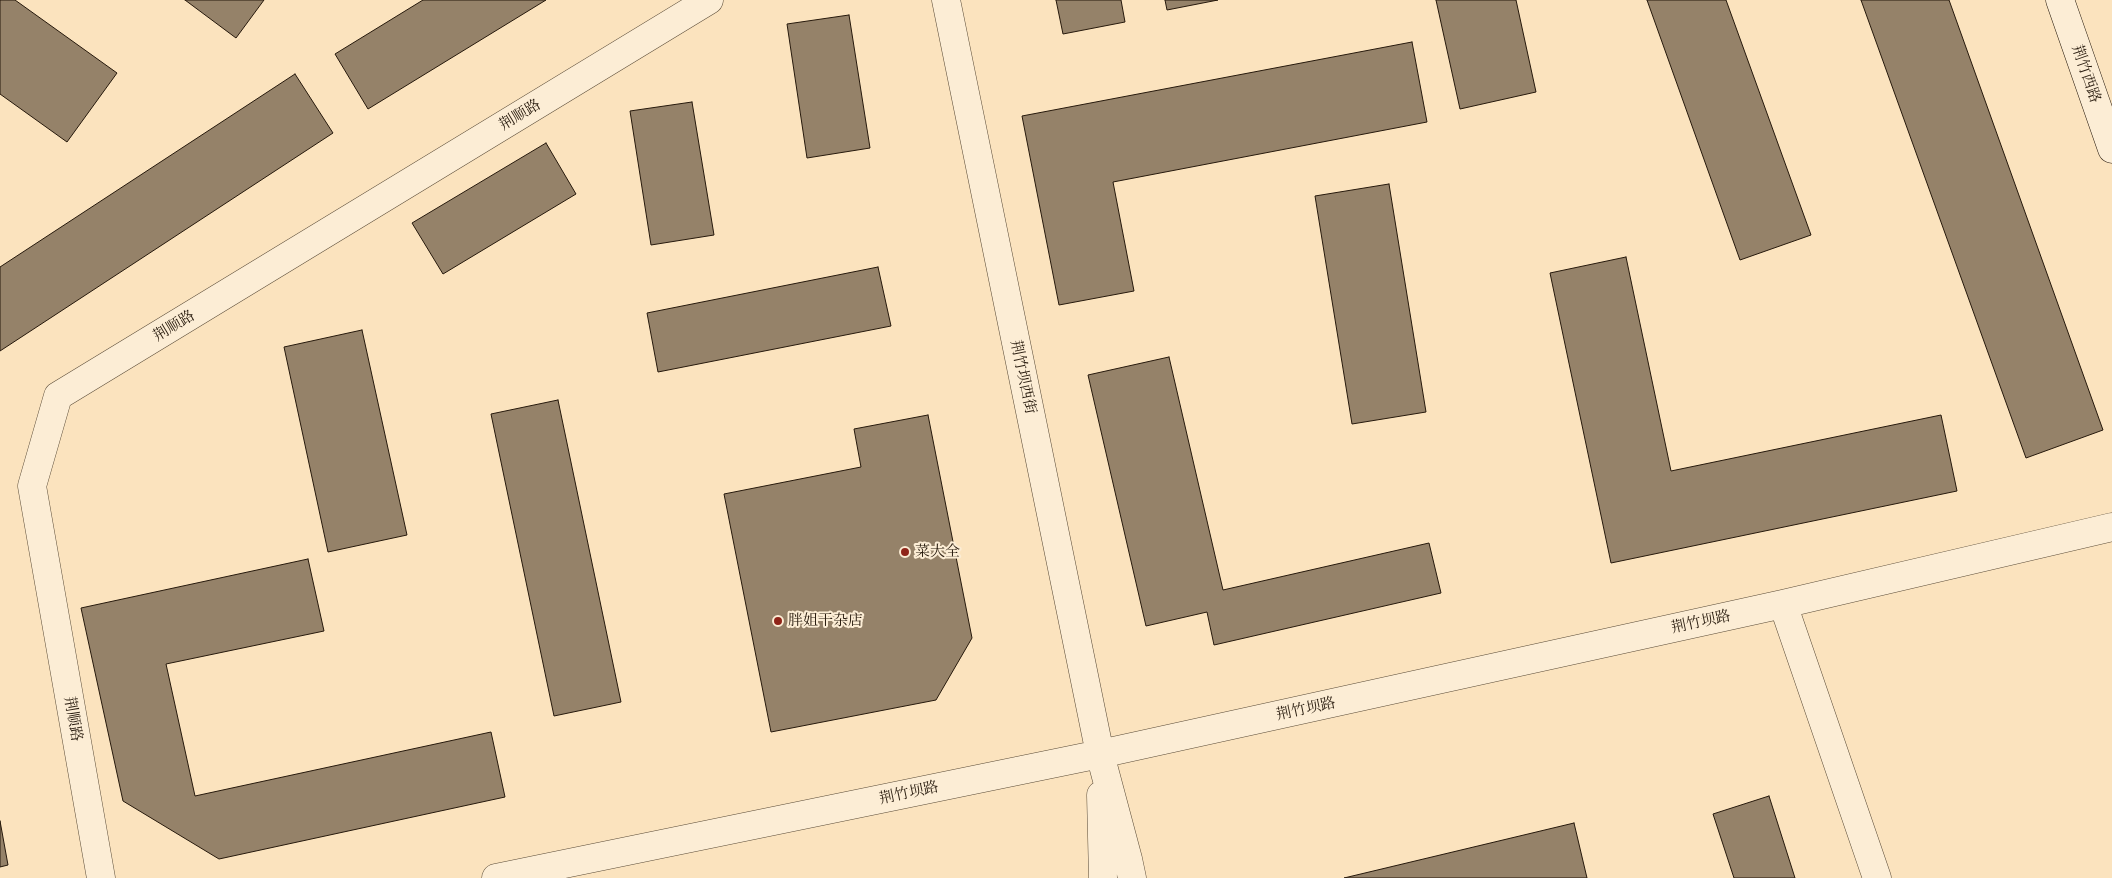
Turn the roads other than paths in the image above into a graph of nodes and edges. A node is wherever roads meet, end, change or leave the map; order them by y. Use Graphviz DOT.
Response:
graph roads {
  1 [pos="709,0"];
  2 [pos="946,0"];
  3 [pos="2060,0"];
  4 [pos="2112,149"];
  5 [pos="2112,527"];
  6 [pos="1783,604"];
  7 [pos="1100,754"];
  8 [pos="102,878"];
  9 [pos="496,878"];
  10 [pos="1103,878"];
  11 [pos="1132,878"];
  12 [pos="1877,878"];
  1 -- 8 [label="street, 荆顺路"];
  2 -- 7 [label="street, 荆竹坝西街"];
  3 -- 4 [label="street, 荆竹西路"];
  5 -- 6 [label="street, 荆竹坝路"];
  6 -- 7 [label="street, 荆竹坝路"];
  6 -- 12 [label="street"];
  7 -- 9 [label="street, 荆竹坝路"];
  7 -- 10 [label="street"];
  7 -- 11 [label="street"];
}
